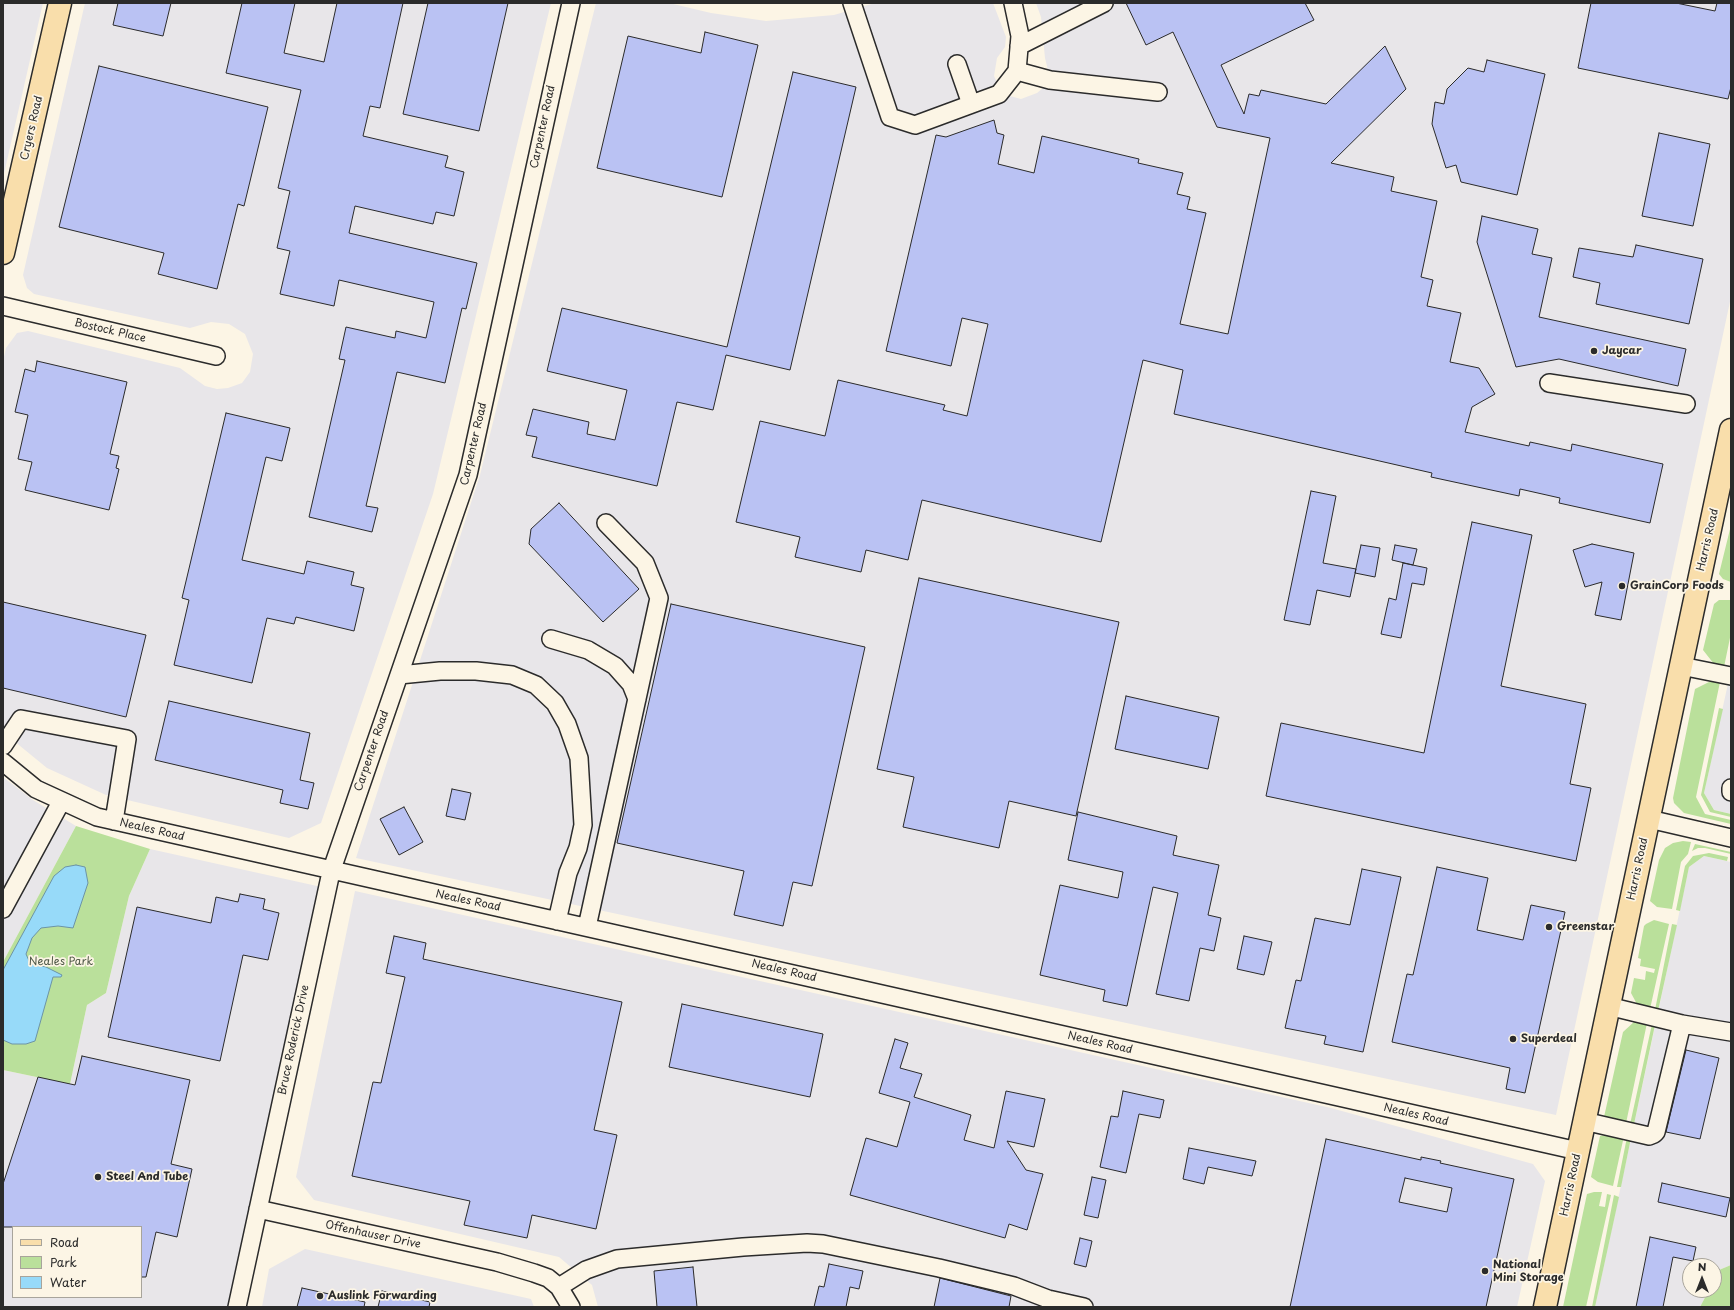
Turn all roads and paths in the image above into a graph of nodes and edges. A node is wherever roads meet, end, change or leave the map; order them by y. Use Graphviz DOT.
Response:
graph roads {
  1 [pos="60,3"];
  2 [pos="570,3"];
  3 [pos="852,3"];
  4 [pos="1013,3"];
  5 [pos="1104,3"];
  6 [pos="1019,46"];
  7 [pos="957,64"];
  8 [pos="1017,71"];
  9 [pos="1158,92"];
  10 [pos="971,104"];
  11 [pos="3,254"];
  12 [pos="3,306"];
  13 [pos="216,356"];
  14 [pos="1549,383"];
  15 [pos="1686,404"];
  16 [pos="1731,430"];
  17 [pos="606,523"];
  18 [pos="551,639"];
  19 [pos="1681,666"];
  20 [pos="399,675"];
  21 [pos="1731,676"];
  22 [pos="638,699"];
  23 [pos="3,746"];
  24 [pos="3,762"];
  25 [pos="1731,788"];
  26 [pos="1731,792"];
  27 [pos="61,802"];
  28 [pos="1649,819"];
  29 [pos="114,821"];
  30 [pos="1731,838"];
  31 [pos="331,872"];
  32 [pos="3,909"];
  33 [pos="557,921"];
  34 [pos="587,927"];
  35 [pos="1608,1006"];
  36 [pos="1682,1024"];
  37 [pos="1731,1032"];
  38 [pos="1584,1121"];
  39 [pos="1578,1151"];
  40 [pos="258,1210"];
  41 [pos="559,1287"];
  42 [pos="237,1307"];
  43 [pos="571,1307"];
  44 [pos="1084,1307"];
  45 [pos="1545,1307"];
  1 -- 11 [label="main road, Cryers Road"];
  2 -- 20 [label="street, Carpenter Road"];
  3 -- 10 [label="street"];
  4 -- 6 [label="street"];
  5 -- 6 [label="street"];
  6 -- 8 [label="street"];
  7 -- 10 [label="street"];
  8 -- 9 [label="street"];
  8 -- 10 [label="street"];
  12 -- 13 [label="street, Bostock Place"];
  14 -- 15 [label="street"];
  16 -- 19 [label="main road, Harris Road"];
  17 -- 22 [label="street"];
  18 -- 22 [label="street"];
  19 -- 21 [label="street"];
  19 -- 28 [label="main road, Harris Road"];
  20 -- 31 [label="street, Carpenter Road"];
  20 -- 33 [label="street"];
  22 -- 34 [label="street"];
  23 -- 29 [label="street"];
  24 -- 27 [label="street, Neales Road"];
  25 -- 26 [label="street"];
  27 -- 29 [label="street, Neales Road"];
  27 -- 32 [label="street"];
  28 -- 30 [label="street"];
  28 -- 35 [label="main road, Harris Road"];
  29 -- 31 [label="street, Neales Road"];
  31 -- 33 [label="street, Neales Road"];
  31 -- 40 [label="street, Bruce Roderick Drive"];
  33 -- 34 [label="street, Neales Road"];
  34 -- 39 [label="street, Neales Road"];
  35 -- 36 [label="street"];
  35 -- 38 [label="main road, Harris Road"];
  36 -- 37 [label="street"];
  36 -- 38 [label="street"];
  38 -- 39 [label="main road, Harris Road"];
  39 -- 45 [label="main road, Harris Road"];
  40 -- 41 [label="street, Offenhauser Drive"];
  40 -- 42 [label="street"];
  41 -- 43 [label="street, Offenhauser Drive"];
  41 -- 44 [label="street"];
}
